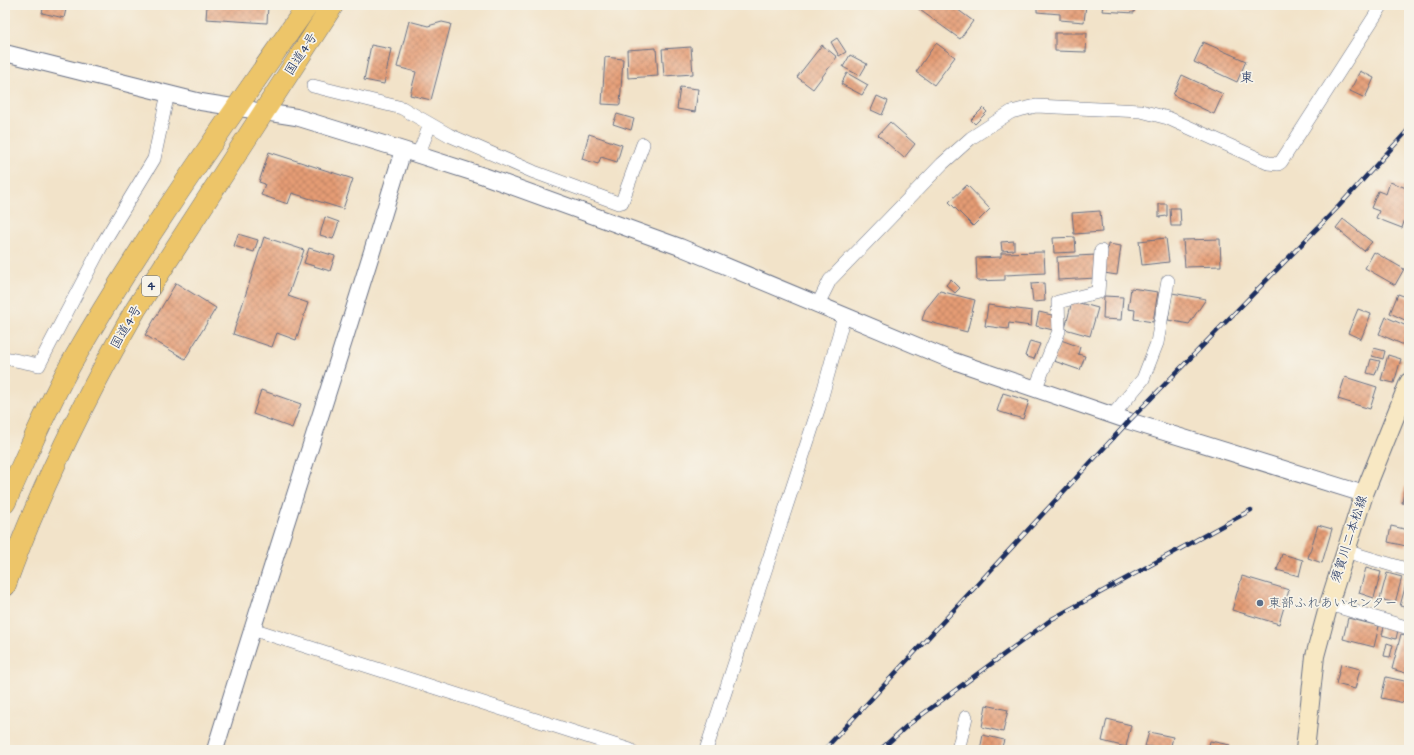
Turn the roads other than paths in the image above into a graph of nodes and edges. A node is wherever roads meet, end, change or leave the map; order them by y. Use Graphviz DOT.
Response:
graph roads {
  1 [pos="308,5"];
  2 [pos="333,5"];
  3 [pos="1382,5"];
  4 [pos="5,53"];
  5 [pos="313,86"];
  6 [pos="168,93"];
  7 [pos="238,107"];
  8 [pos="265,111"];
  9 [pos="430,125"];
  10 [pos="643,144"];
  11 [pos="403,150"];
  12 [pos="418,155"];
  13 [pos="1102,251"];
  14 [pos="1168,281"];
  15 [pos="818,304"];
  16 [pos="844,316"];
  17 [pos="5,358"];
  18 [pos="1409,382"];
  19 [pos="1036,387"];
  20 [pos="1113,415"];
  21 [pos="1364,494"];
  22 [pos="5,503"];
  23 [pos="1345,551"];
  24 [pos="1409,570"];
  25 [pos="5,586"];
  26 [pos="1329,604"];
  27 [pos="1409,628"];
  28 [pos="252,629"];
  29 [pos="966,717"];
  30 [pos="215,750"];
  31 [pos="630,750"];
  32 [pos="706,750"];
  33 [pos="958,750"];
  34 [pos="1305,750"];
  1 -- 7 [label="highway, 国道4号 / 4"];
  2 -- 8 [label="highway, 国道4号 / 4"];
  3 -- 15 [label="street"];
  4 -- 6 [label="street"];
  5 -- 9 [label="street"];
  6 -- 7 [label="street"];
  6 -- 17 [label="street"];
  7 -- 8 [label="street"];
  7 -- 22 [label="highway, 国道4号 / 4"];
  8 -- 11 [label="street"];
  8 -- 25 [label="highway, 国道4号 / 4"];
  9 -- 10 [label="street"];
  9 -- 12 [label="street"];
  11 -- 12 [label="street"];
  11 -- 28 [label="street"];
  12 -- 15 [label="street"];
  13 -- 19 [label="street"];
  14 -- 20 [label="street"];
  15 -- 16 [label="street"];
  16 -- 19 [label="street"];
  16 -- 32 [label="street"];
  18 -- 21 [label="main road, 須賀川二本松線"];
  19 -- 20 [label="street"];
  20 -- 21 [label="street"];
  21 -- 23 [label="main road, 須賀川二本松線"];
  23 -- 24 [label="street"];
  23 -- 26 [label="main road, 須賀川二本松線"];
  26 -- 27 [label="street"];
  26 -- 34 [label="main road, 須賀川二本松線"];
  28 -- 30 [label="street"];
  28 -- 31 [label="street"];
  29 -- 33 [label="street"];
}
